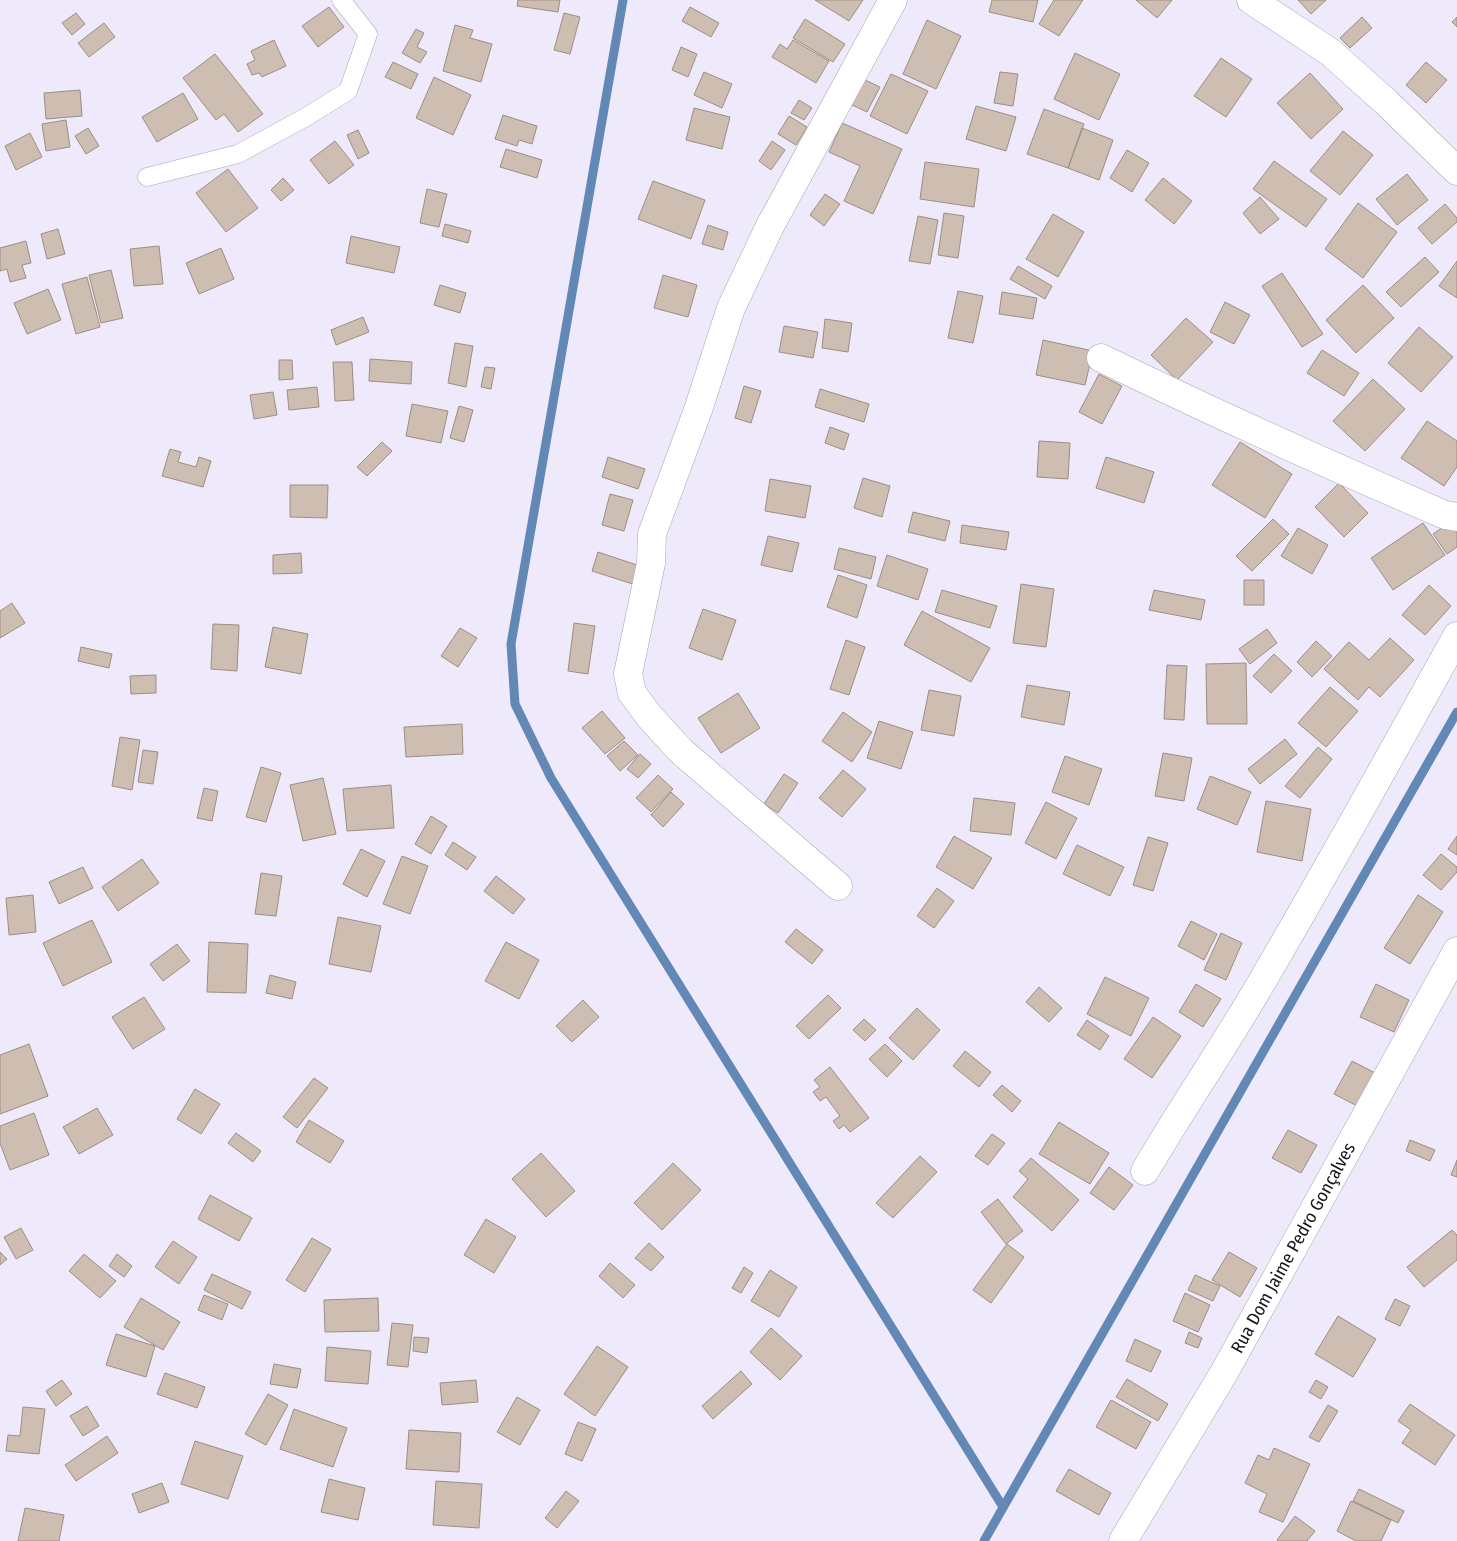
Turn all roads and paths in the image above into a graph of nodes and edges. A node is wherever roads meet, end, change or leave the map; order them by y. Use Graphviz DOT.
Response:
graph roads {
  1 [pos="341,0"];
  2 [pos="893,0"];
  3 [pos="1251,0"];
  4 [pos="1457,171"];
  5 [pos="147,177"];
  6 [pos="1101,358"];
  7 [pos="1457,517"];
  8 [pos="1457,636"];
  9 [pos="838,886"];
  10 [pos="1457,951"];
  11 [pos="1145,1171"];
  12 [pos="1123,1541"];
  1 -- 5 [label="lane"];
  2 -- 9 [label="street"];
  3 -- 4 [label="street"];
  6 -- 7 [label="street"];
  8 -- 11 [label="street"];
  10 -- 12 [label="street, Rua Dom Jaime Pedro Gonçalves"];
}
